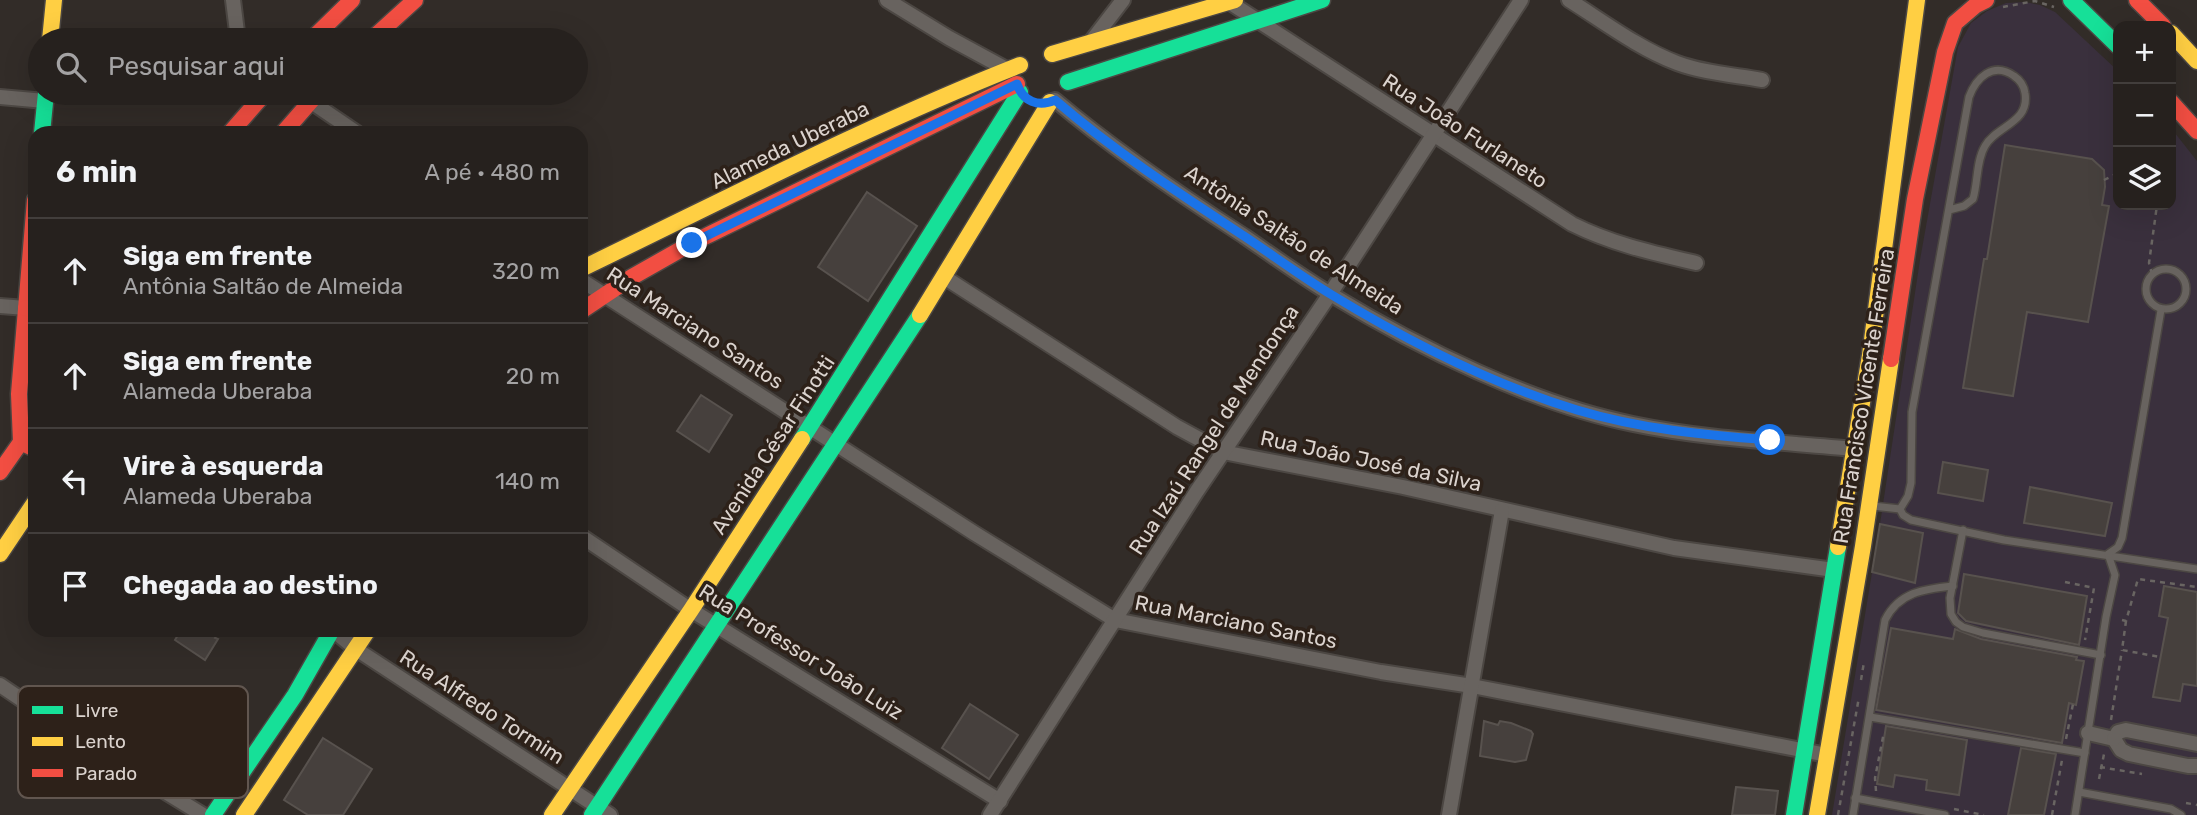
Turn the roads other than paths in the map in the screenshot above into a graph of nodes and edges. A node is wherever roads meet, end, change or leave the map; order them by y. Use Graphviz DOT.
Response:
graph roads {
  1 [pos="54,0"];
  2 [pos="233,0"];
  3 [pos="352,0"];
  4 [pos="415,0"];
  5 [pos="887,0"];
  6 [pos="1123,0"];
  7 [pos="1322,0"];
  8 [pos="1521,0"];
  9 [pos="1569,0"];
  10 [pos="1917,0"];
  11 [pos="1986,0"];
  12 [pos="2071,0"];
  13 [pos="2137,0"];
  14 [pos="1230,1"];
  15 [pos="2159,21"];
  16 [pos="1259,22"];
  17 [pos="51,28"];
  18 [pos="236,28"];
  19 [pos="323,28"];
  20 [pos="384,28"];
  21 [pos="2176,38"];
  22 [pos="2113,41"];
  23 [pos="1089,44"];
  24 [pos="1052,54"];
  25 [pos="2197,61"];
  26 [pos="1016,78"];
  27 [pos="1762,80"];
  28 [pos="1068,82"];
  29 [pos="0,97"];
  30 [pos="28,97"];
  31 [pos="1053,101"];
  32 [pos="44,105"];
  33 [pos="254,105"];
  34 [pos="307,105"];
  35 [pos="324,105"];
  36 [pos="2176,108"];
  37 [pos="43,126"];
  38 [pos="236,126"];
  39 [pos="289,126"];
  40 [pos="349,126"];
  41 [pos="2197,131"];
  42 [pos="1434,136"];
  43 [pos="1950,210"];
  44 [pos="1886,245"];
  45 [pos="1908,247"];
  46 [pos="1696,263"];
  47 [pos="588,266"];
  48 [pos="944,277"];
  49 [pos="588,284"];
  50 [pos="1330,294"];
  51 [pos="605,295"];
  52 [pos="0,306"];
  53 [pos="588,306"];
  54 [pos="28,309"];
  55 [pos="2161,310"];
  56 [pos="28,330"];
  57 [pos="810,427"];
  58 [pos="837,444"];
  59 [pos="28,445"];
  60 [pos="1854,449"];
  61 [pos="1223,452"];
  62 [pos="0,472"];
  63 [pos="1868,505"];
  64 [pos="1900,509"];
  65 [pos="1502,510"];
  66 [pos="28,512"];
  67 [pos="1963,530"];
  68 [pos="588,541"];
  69 [pos="0,554"];
  70 [pos="2108,554"];
  71 [pos="2197,569"];
  72 [pos="1834,570"];
  73 [pos="1953,586"];
  74 [pos="691,610"];
  75 [pos="1115,620"];
  76 [pos="717,625"];
  77 [pos="329,637"];
  78 [pos="341,637"];
  79 [pos="364,637"];
  80 [pos="356,649"];
  81 [pos="2101,655"];
  82 [pos="0,685"];
  83 [pos="1472,686"];
  84 [pos="18,697"];
  85 [pos="1870,717"];
  86 [pos="2088,733"];
  87 [pos="2114,739"];
  88 [pos="2197,744"];
  89 [pos="1805,751"];
  90 [pos="2085,753"];
  91 [pos="1827,755"];
  92 [pos="248,765"];
  93 [pos="2197,766"];
  94 [pos="569,788"];
  95 [pos="2079,792"];
  96 [pos="175,798"];
  97 [pos="225,798"];
  98 [pos="1855,798"];
  99 [pos="1000,800"];
  100 [pos="1945,811"];
  101 [pos="600,812"];
  102 [pos="203,815"];
  103 [pos="214,815"];
  104 [pos="244,815"];
  105 [pos="552,815"];
  106 [pos="990,815"];
  107 [pos="1448,815"];
  108 [pos="1794,815"];
  109 [pos="1817,815"];
  110 [pos="1853,815"];
  111 [pos="2075,815"];
  112 [pos="2181,815"];
  1 -- 17 [label="main road"];
  2 -- 18 [label="street"];
  3 -- 19 [label="main road"];
  4 -- 20 [label="main road"];
  5 -- 26 [label="street"];
  6 -- 23 [label="street"];
  7 -- 16 [label="main road"];
  8 -- 42 [label="street, Rua Izaú Rangel de Mendonça"];
  9 -- 27 [label="street"];
  10 -- 44 [label="main road, Rua Francisco Vicente Ferreira"];
  11 -- 45 [label="main road, Rua Francisco Vicente Ferreira"];
  12 -- 22 [label="main road"];
  13 -- 15 [label="main road"];
  14 -- 16 [label="street, Rua João Furlaneto"];
  14 -- 23 [label="main road, Alameda Uberaba"];
  16 -- 28 [label="main road"];
  16 -- 42 [label="street, Rua João Furlaneto"];
  21 -- 25 [label="main road"];
  23 -- 24 [label="main road, Alameda Uberaba"];
  24 -- 26 [label="main road, Alameda Uberaba"];
  24 -- 28 [label="main road"];
  26 -- 31 [label="main road"];
  26 -- 47 [label="main road, Alameda Uberaba"];
  26 -- 51 [label="main road, Alameda Uberaba"];
  26 -- 57 [label="main road, Avenida César Finotti"];
  28 -- 31 [label="main road"];
  29 -- 30 [label="street"];
  31 -- 48 [label="main road"];
  31 -- 50 [label="street, Antônia Saltão de Almeida"];
  32 -- 37 [label="main road"];
  33 -- 38 [label="main road"];
  34 -- 39 [label="main road"];
  35 -- 40 [label="street"];
  36 -- 41 [label="main road"];
  42 -- 46 [label="street, Rua João Furlaneto"];
  42 -- 50 [label="street, Rua Izaú Rangel de Mendonça"];
  43 -- 43 [label="lane"];
  43 -- 64 [label="lane"];
  44 -- 45 [label="main road"];
  44 -- 60 [label="main road, Rua Francisco Vicente Ferreira"];
  45 -- 63 [label="main road, Rua Francisco Vicente Ferreira"];
  48 -- 58 [label="main road"];
  48 -- 61 [label="street, Rua João José da Silva"];
  49 -- 51 [label="street, Rua Marciano Santos"];
  50 -- 60 [label="street, Antônia Saltão de Almeida"];
  50 -- 61 [label="street, Rua Izaú Rangel de Mendonça"];
  51 -- 53 [label="main road, Alameda Uberaba"];
  51 -- 57 [label="street, Rua Marciano Santos"];
  52 -- 54 [label="street"];
  55 -- 55 [label="lane"];
  55 -- 70 [label="lane"];
  56 -- 59 [label="main road"];
  57 -- 58 [label="street, Rua Marciano Santos"];
  57 -- 74 [label="main road, Avenida César Finotti"];
  58 -- 75 [label="street, Rua Marciano Santos"];
  58 -- 76 [label="main road"];
  59 -- 62 [label="main road"];
  60 -- 72 [label="main road, Rua Francisco Vicente Ferreira"];
  61 -- 65 [label="street, Rua João José da Silva"];
  61 -- 75 [label="street, Rua Izaú Rangel de Mendonça"];
  63 -- 64 [label="lane"];
  63 -- 91 [label="main road, Rua Francisco Vicente Ferreira"];
  64 -- 67 [label="lane"];
  65 -- 72 [label="street, Rua João José da Silva"];
  65 -- 83 [label="street"];
  66 -- 69 [label="main road"];
  67 -- 70 [label="lane"];
  67 -- 73 [label="lane"];
  68 -- 74 [label="street, Rua Professor João Luiz"];
  70 -- 71 [label="lane"];
  70 -- 81 [label="lane"];
  72 -- 89 [label="main road, Rua Francisco Vicente Ferreira"];
  73 -- 81 [label="lane"];
  73 -- 85 [label="lane"];
  74 -- 76 [label="street, Rua Professor João Luiz"];
  74 -- 94 [label="main road, Avenida César Finotti"];
  75 -- 83 [label="street, Rua Marciano Santos"];
  75 -- 99 [label="street, Rua Izaú Rangel de Mendonça"];
  76 -- 99 [label="street, Rua Professor João Luiz"];
  76 -- 101 [label="main road"];
  77 -- 92 [label="main road"];
  78 -- 80 [label="street, Rua Alfredo Tormim"];
  79 -- 80 [label="main road"];
  80 -- 94 [label="street, Rua Alfredo Tormim"];
  80 -- 104 [label="main road"];
  81 -- 86 [label="lane"];
  82 -- 84 [label="street"];
  83 -- 89 [label="street, Rua Marciano Santos"];
  83 -- 107 [label="street"];
  85 -- 90 [label="lane"];
  85 -- 98 [label="lane"];
  86 -- 87 [label="street"];
  86 -- 90 [label="lane"];
  87 -- 88 [label="street"];
  87 -- 93 [label="street"];
  89 -- 91 [label="street, Rua Marciano Santos"];
  89 -- 108 [label="main road, Rua Francisco Vicente Ferreira"];
  90 -- 95 [label="lane"];
  91 -- 109 [label="main road, Rua Francisco Vicente Ferreira"];
  94 -- 101 [label="street, Rua Alfredo Tormim"];
  94 -- 105 [label="main road, Avenida César Finotti"];
  95 -- 111 [label="lane"];
  95 -- 112 [label="lane"];
  96 -- 102 [label="street"];
  97 -- 103 [label="main road"];
  98 -- 100 [label="lane"];
  98 -- 110 [label="lane"];
  99 -- 106 [label="street, Rua Izaú Rangel de Mendonça"];
}
